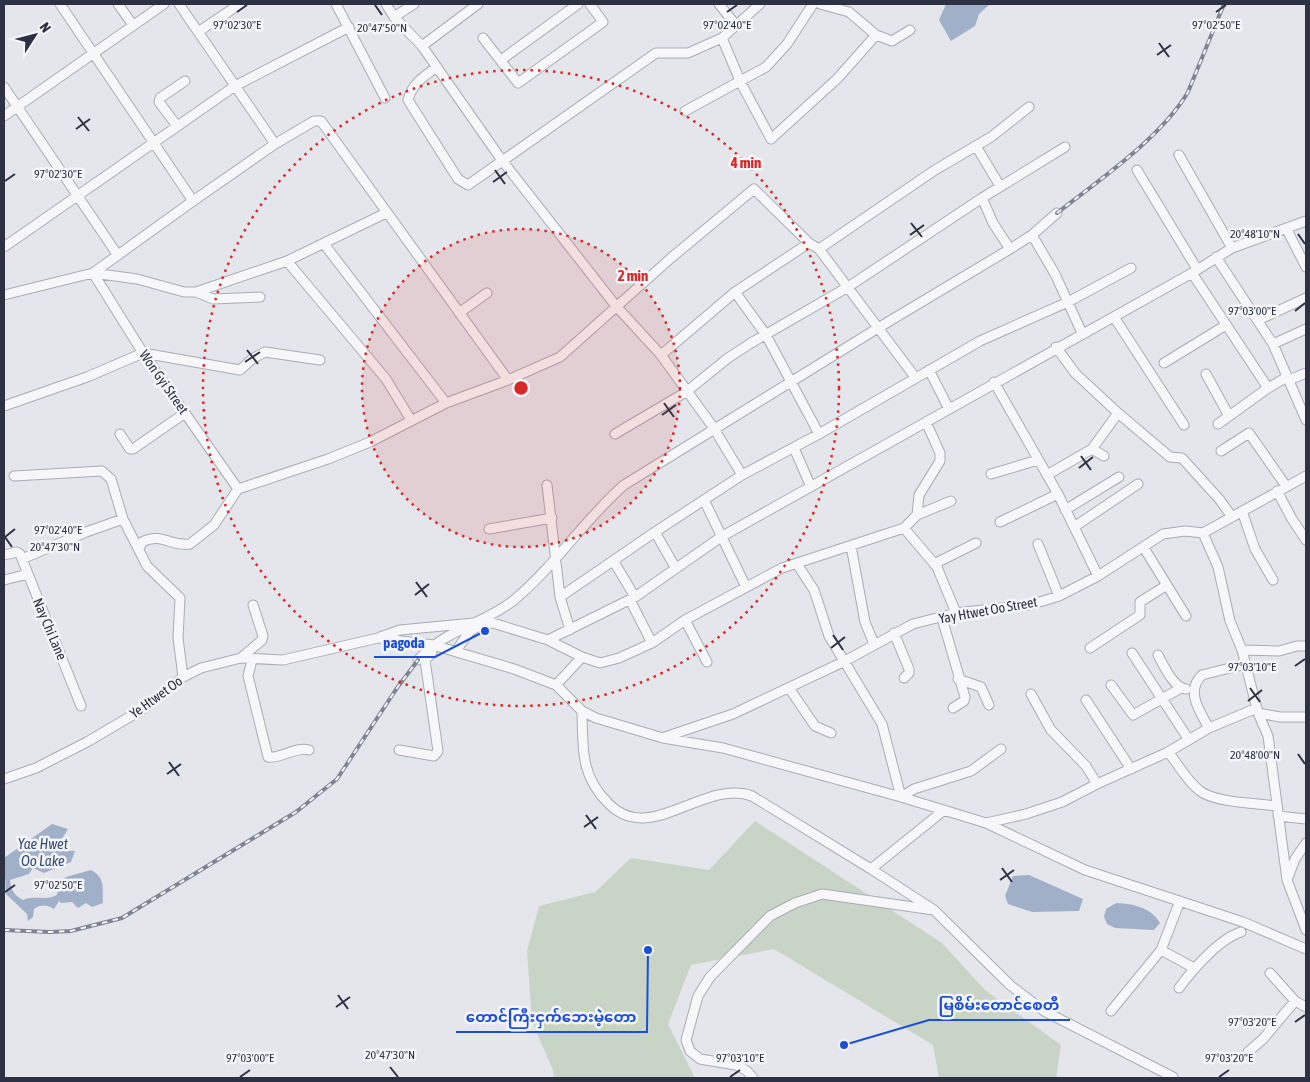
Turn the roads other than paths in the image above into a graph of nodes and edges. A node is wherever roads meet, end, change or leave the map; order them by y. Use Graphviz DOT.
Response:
graph roads {
  1 [pos="60,4"];
  2 [pos="118,4"];
  3 [pos="164,4"];
  4 [pos="179,4"];
  5 [pos="240,4"];
  6 [pos="336,4"];
  7 [pos="386,4"];
  8 [pos="414,4"];
  9 [pos="478,4"];
  10 [pos="578,4"];
  11 [pos="590,4"];
  12 [pos="719,4"];
  13 [pos="760,4"];
  14 [pos="813,4"];
  15 [pos="820,4"];
  16 [pos="394,17"];
  17 [pos="735,24"];
  18 [pos="133,26"];
  19 [pos="349,27"];
  20 [pos="910,30"];
  21 [pos="198,32"];
  22 [pos="876,35"];
  23 [pos="483,38"];
  24 [pos="722,38"];
  25 [pos="422,46"];
  26 [pos="94,53"];
  27 [pos="500,60"];
  28 [pos="437,66"];
  29 [pos="185,81"];
  30 [pos="741,83"];
  31 [pos="235,86"];
  32 [pos="4,87"];
  33 [pos="385,98"];
  34 [pos="17,107"];
  35 [pos="1029,107"];
  36 [pos="685,112"];
  37 [pos="4,116"];
  38 [pos="177,126"];
  39 [pos="153,142"];
  40 [pos="275,144"];
  41 [pos="976,146"];
  42 [pos="1065,147"];
  43 [pos="1178,154"];
  44 [pos="501,159"];
  45 [pos="1137,170"];
  46 [pos="1000,186"];
  47 [pos="78,197"];
  48 [pos="982,198"];
  49 [pos="193,201"];
  50 [pos="386,213"];
  51 [pos="1057,214"];
  52 [pos="1306,221"];
  53 [pos="1286,228"];
  54 [pos="1032,235"];
  55 [pos="809,242"];
  56 [pos="324,244"];
  57 [pos="4,247"];
  58 [pos="1232,248"];
  59 [pos="819,249"];
  60 [pos="1010,249"];
  61 [pos="1303,252"];
  62 [pos="118,254"];
  63 [pos="1216,257"];
  64 [pos="287,261"];
  65 [pos="1306,266"];
  66 [pos="1131,268"];
  67 [pos="1194,271"];
  68 [pos="93,273"];
  69 [pos="848,287"];
  70 [pos="196,292"];
  71 [pos="735,292"];
  72 [pos="487,293"];
  73 [pos="4,295"];
  74 [pos="260,297"];
  75 [pos="1306,298"];
  76 [pos="1068,302"];
  77 [pos="616,306"];
  78 [pos="459,313"];
  79 [pos="1114,317"];
  80 [pos="1258,320"];
  81 [pos="1226,326"];
  82 [pos="878,328"];
  83 [pos="1306,329"];
  84 [pos="1082,333"];
  85 [pos="766,335"];
  86 [pos="1273,344"];
  87 [pos="1056,347"];
  88 [pos="143,352"];
  89 [pos="661,356"];
  90 [pos="320,360"];
  91 [pos="1164,363"];
  92 [pos="929,370"];
  93 [pos="1306,373"];
  94 [pos="1206,374"];
  95 [pos="915,377"];
  96 [pos="1288,379"];
  97 [pos="508,380"];
  98 [pos="791,382"];
  99 [pos="994,382"];
  100 [pos="1268,388"];
  101 [pos="686,392"];
  102 [pos="446,403"];
  103 [pos="4,406"];
  104 [pos="949,408"];
  105 [pos="185,412"];
  106 [pos="1118,413"];
  107 [pos="1229,416"];
  108 [pos="411,420"];
  109 [pos="1306,420"];
  110 [pos="926,422"];
  111 [pos="1218,424"];
  112 [pos="1184,425"];
  113 [pos="714,429"];
  114 [pos="120,434"];
  115 [pos="615,434"];
  116 [pos="819,434"];
  117 [pos="794,448"];
  118 [pos="1092,449"];
  119 [pos="1221,451"];
  120 [pos="1104,456"];
  121 [pos="1038,460"];
  122 [pos="991,474"];
  123 [pos="1047,475"];
  124 [pos="14,476"];
  125 [pos="742,476"];
  126 [pos="1306,476"];
  127 [pos="1119,477"];
  128 [pos="1138,484"];
  129 [pos="547,485"];
  130 [pos="812,487"];
  131 [pos="238,489"];
  132 [pos="1282,489"];
  133 [pos="1058,494"];
  134 [pos="704,500"];
  135 [pos="950,501"];
  136 [pos="1066,510"];
  137 [pos="1242,511"];
  138 [pos="917,516"];
  139 [pos="1232,517"];
  140 [pos="552,518"];
  141 [pos="123,519"];
  142 [pos="1000,522"];
  143 [pos="1074,527"];
  144 [pos="904,528"];
  145 [pos="489,529"];
  146 [pos="655,532"];
  147 [pos="1204,533"];
  148 [pos="721,537"];
  149 [pos="1306,540"];
  150 [pos="976,543"];
  151 [pos="1038,544"];
  152 [pos="850,546"];
  153 [pos="139,548"];
  154 [pos="1144,548"];
  155 [pos="4,555"];
  156 [pos="20,555"];
  157 [pos="557,557"];
  158 [pos="614,562"];
  159 [pos="797,564"];
  160 [pos="934,564"];
  161 [pos="675,567"];
  162 [pos="28,574"];
  163 [pos="1098,576"];
  164 [pos="4,580"];
  165 [pos="1273,580"];
  166 [pos="1167,585"];
  167 [pos="746,587"];
  168 [pos="560,596"];
  169 [pos="1059,596"];
  170 [pos="632,599"];
  171 [pos="253,605"];
  172 [pos="956,613"];
  173 [pos="1186,616"];
  174 [pos="942,618"];
  175 [pos="685,620"];
  176 [pos="478,624"];
  177 [pos="570,630"];
  178 [pos="894,633"];
  179 [pos="378,638"];
  180 [pos="548,640"];
  181 [pos="652,643"];
  182 [pos="874,644"];
  183 [pos="437,646"];
  184 [pos="1306,646"];
  185 [pos="1090,648"];
  186 [pos="1242,650"];
  187 [pos="456,651"];
  188 [pos="1132,653"];
  189 [pos="1158,655"];
  190 [pos="582,657"];
  191 [pos="241,658"];
  192 [pos="252,660"];
  193 [pos="418,660"];
  194 [pos="707,662"];
  195 [pos="843,662"];
  196 [pos="1246,664"];
  197 [pos="182,677"];
  198 [pos="904,678"];
  199 [pos="958,679"];
  200 [pos="556,685"];
  201 [pos="1111,685"];
  202 [pos="789,688"];
  203 [pos="1181,688"];
  204 [pos="1194,691"];
  205 [pos="1031,694"];
  206 [pos="1086,700"];
  207 [pos="1163,700"];
  208 [pos="989,705"];
  209 [pos="81,706"];
  210 [pos="953,708"];
  211 [pos="582,711"];
  212 [pos="1258,711"];
  213 [pos="1306,717"];
  214 [pos="1209,728"];
  215 [pos="832,733"];
  216 [pos="663,738"];
  217 [pos="1189,740"];
  218 [pos="1002,749"];
  219 [pos="309,750"];
  220 [pos="399,750"];
  221 [pos="1168,752"];
  222 [pos="1130,769"];
  223 [pos="4,779"];
  224 [pos="1097,784"];
  225 [pos="901,797"];
  226 [pos="1276,806"];
  227 [pos="943,811"];
  228 [pos="1278,816"];
  229 [pos="1306,819"];
  230 [pos="986,823"];
  231 [pos="1306,843"];
  232 [pos="871,869"];
  233 [pos="1287,880"];
  234 [pos="1180,900"];
  235 [pos="934,910"];
  236 [pos="1306,929"];
  237 [pos="1242,932"];
  238 [pos="1306,949"];
  239 [pos="1161,950"];
  240 [pos="1194,968"];
  241 [pos="1270,973"];
  242 [pos="1179,988"];
  243 [pos="1295,1001"];
  244 [pos="1306,1007"];
  245 [pos="1111,1012"];
  246 [pos="1248,1052"];
  247 [pos="1173,1077"];
  248 [pos="753,1078"];
  1 -- 26 [label="street"];
  2 -- 18 [label="street"];
  3 -- 18 [label="street"];
  4 -- 21 [label="street"];
  5 -- 21 [label="street"];
  6 -- 19 [label="street"];
  7 -- 16 [label="street"];
  8 -- 16 [label="street"];
  9 -- 25 [label="street"];
  10 -- 27 [label="street"];
  11 -- 27 [label="street"];
  12 -- 17 [label="street"];
  13 -- 17 [label="street"];
  14 -- 30 [label="street"];
  15 -- 22 [label="street"];
  16 -- 25 [label="street"];
  17 -- 24 [label="street"];
  18 -- 26 [label="street"];
  19 -- 31 [label="street"];
  19 -- 33 [label="street"];
  20 -- 22 [label="street"];
  21 -- 31 [label="street"];
  22 -- 30 [label="street"];
  23 -- 27 [label="street"];
  24 -- 30 [label="street"];
  24 -- 44 [label="street"];
  25 -- 28 [label="street"];
  26 -- 34 [label="street"];
  26 -- 39 [label="street"];
  28 -- 44 [label="street"];
  28 -- 44 [label="street"];
  29 -- 38 [label="street"];
  30 -- 36 [label="street"];
  31 -- 38 [label="street"];
  31 -- 40 [label="street"];
  32 -- 34 [label="street"];
  34 -- 37 [label="street"];
  34 -- 47 [label="street"];
  35 -- 41 [label="street"];
  38 -- 39 [label="street"];
  39 -- 47 [label="street"];
  39 -- 49 [label="street"];
  40 -- 49 [label="street"];
  40 -- 50 [label="street"];
  41 -- 46 [label="street"];
  41 -- 59 [label="street"];
  42 -- 46 [label="street"];
  43 -- 58 [label="street"];
  44 -- 77 [label="street"];
  45 -- 67 [label="street"];
  46 -- 48 [label="street"];
  47 -- 57 [label="street"];
  47 -- 62 [label="street"];
  48 -- 60 [label="street"];
  48 -- 69 [label="street"];
  49 -- 62 [label="street"];
  50 -- 56 [label="street"];
  50 -- 78 [label="street"];
  51 -- 54 [label="street"];
  52 -- 53 [label="street"];
  53 -- 58 [label="street"];
  53 -- 61 [label="street"];
  54 -- 60 [label="street"];
  54 -- 76 [label="street"];
  55 -- 59 [label="street"];
  55 -- 71 [label="street"];
  55 -- 77 [label="street"];
  56 -- 64 [label="street"];
  56 -- 102 [label="street"];
  58 -- 63 [label="street"];
  59 -- 69 [label="street"];
  60 -- 82 [label="street"];
  61 -- 65 [label="street"];
  62 -- 68 [label="street"];
  63 -- 67 [label="street"];
  63 -- 80 [label="street"];
  64 -- 70 [label="street"];
  64 -- 108 [label="street"];
  66 -- 76 [label="street"];
  67 -- 79 [label="street"];
  67 -- 81 [label="street"];
  68 -- 70 [label="street"];
  68 -- 73 [label="street"];
  68 -- 88 [label="street, Won Gyi Street"];
  69 -- 82 [label="street"];
  69 -- 85 [label="street"];
  70 -- 74 [label="street"];
  71 -- 85 [label="street"];
  71 -- 89 [label="street"];
  72 -- 78 [label="street"];
  75 -- 80 [label="street"];
  76 -- 84 [label="street"];
  76 -- 92 [label="street"];
  77 -- 89 [label="street"];
  77 -- 97 [label="street"];
  78 -- 97 [label="street"];
  79 -- 84 [label="street"];
  79 -- 112 [label="street"];
  80 -- 86 [label="street"];
  81 -- 91 [label="street"];
  81 -- 100 [label="street"];
  82 -- 95 [label="street"];
  82 -- 98 [label="street"];
  83 -- 86 [label="street"];
  84 -- 87 [label="street"];
  85 -- 98 [label="street"];
  85 -- 101 [label="street"];
  86 -- 96 [label="street"];
  87 -- 99 [label="street"];
  87 -- 106 [label="street"];
  88 -- 90 [label="street"];
  88 -- 103 [label="street"];
  88 -- 105 [label="street, Won Gyi Street"];
  89 -- 101 [label="street"];
  92 -- 95 [label="street"];
  92 -- 104 [label="street"];
  93 -- 96 [label="street"];
  94 -- 107 [label="street"];
  95 -- 116 [label="street"];
  96 -- 100 [label="street"];
  96 -- 109 [label="street"];
  97 -- 102 [label="street"];
  98 -- 113 [label="street"];
  98 -- 116 [label="street"];
  99 -- 104 [label="street"];
  99 -- 121 [label="street"];
  100 -- 107 [label="street"];
  101 -- 113 [label="street"];
  101 -- 115 [label="street"];
  102 -- 108 [label="street"];
  104 -- 110 [label="street"];
  105 -- 114 [label="street"];
  105 -- 131 [label="street, Won Gyi Street"];
  106 -- 118 [label="street"];
  106 -- 139 [label="street"];
  107 -- 111 [label="street"];
  108 -- 131 [label="street"];
  110 -- 130 [label="street"];
  110 -- 138 [label="street"];
  113 -- 125 [label="street"];
  113 -- 157 [label="street"];
  116 -- 117 [label="street"];
  117 -- 125 [label="street"];
  117 -- 130 [label="street"];
  118 -- 120 [label="street"];
  118 -- 123 [label="street"];
  119 -- 132 [label="street"];
  121 -- 122 [label="street"];
  121 -- 123 [label="street"];
  123 -- 133 [label="street"];
  124 -- 141 [label="street"];
  125 -- 134 [label="street"];
  126 -- 132 [label="street"];
  127 -- 136 [label="street"];
  128 -- 143 [label="street"];
  129 -- 140 [label="street"];
  130 -- 148 [label="street"];
  131 -- 153 [label="street"];
  132 -- 137 [label="street"];
  132 -- 149 [label="street"];
  133 -- 136 [label="street"];
  133 -- 142 [label="street"];
  134 -- 146 [label="street"];
  134 -- 148 [label="street"];
  135 -- 138 [label="street"];
  136 -- 143 [label="street"];
  137 -- 139 [label="street"];
  137 -- 165 [label="street"];
  138 -- 144 [label="street"];
  139 -- 147 [label="street"];
  140 -- 145 [label="street"];
  140 -- 157 [label="street"];
  141 -- 153 [label="street"];
  141 -- 156 [label="street"];
  143 -- 163 [label="street"];
  144 -- 152 [label="street"];
  144 -- 160 [label="street"];
  146 -- 158 [label="street"];
  146 -- 161 [label="street"];
  147 -- 154 [label="street, Yay Htwet Oo Street"];
  147 -- 186 [label="street"];
  148 -- 161 [label="street"];
  148 -- 167 [label="street"];
  150 -- 160 [label="street"];
  151 -- 169 [label="street"];
  152 -- 159 [label="street"];
  152 -- 182 [label="street"];
  153 -- 197 [label="street"];
  154 -- 163 [label="street, Yay Htwet Oo Street"];
  154 -- 166 [label="street"];
  155 -- 156 [label="street"];
  156 -- 162 [label="street, Nay Chi Lane"];
  157 -- 168 [label="street"];
  157 -- 176 [label="street"];
  158 -- 168 [label="street"];
  158 -- 170 [label="street"];
  159 -- 167 [label="street"];
  159 -- 195 [label="street"];
  160 -- 172 [label="street"];
  161 -- 170 [label="street"];
  162 -- 164 [label="street"];
  162 -- 209 [label="street, Nay Chi Lane"];
  163 -- 169 [label="street, Yay Htwet Oo Street"];
  166 -- 173 [label="street"];
  166 -- 185 [label="street"];
  167 -- 175 [label="street"];
  168 -- 177 [label="street"];
  169 -- 172 [label="street, Yay Htwet Oo Street"];
  170 -- 177 [label="street"];
  170 -- 181 [label="street"];
  171 -- 191 [label="street"];
  172 -- 174 [label="street, Yay Htwet Oo Street"];
  174 -- 178 [label="street, Yay Htwet Oo Street"];
  174 -- 199 [label="street"];
  175 -- 181 [label="street"];
  175 -- 194 [label="street"];
  176 -- 179 [label="street"];
  176 -- 180 [label="street"];
  176 -- 183 [label="street"];
  176 -- 187 [label="street"];
  177 -- 180 [label="street"];
  178 -- 182 [label="street, Yay Htwet Oo Street"];
  178 -- 198 [label="street"];
  179 -- 183 [label="street"];
  179 -- 192 [label="street, Ye Htwet Oo"];
  180 -- 190 [label="street"];
  181 -- 190 [label="street"];
  182 -- 195 [label="street, Yay Htwet Oo Street"];
  183 -- 187 [label="street"];
  183 -- 193 [label="street"];
  183 -- 220 [label="street"];
  184 -- 186 [label="street"];
  186 -- 196 [label="street"];
  187 -- 200 [label="street"];
  188 -- 207 [label="street"];
  189 -- 203 [label="street"];
  190 -- 200 [label="street"];
  191 -- 192 [label="street, Ye Htwet Oo"];
  191 -- 197 [label="street, Ye Htwet Oo"];
  192 -- 219 [label="street"];
  195 -- 202 [label="street, Yay Htwet Oo Street"];
  195 -- 225 [label="street"];
  196 -- 204 [label="street"];
  196 -- 212 [label="street"];
  197 -- 223 [label="street, Ye Htwet Oo"];
  199 -- 208 [label="street"];
  199 -- 210 [label="street"];
  200 -- 211 [label="street"];
  201 -- 207 [label="street"];
  202 -- 215 [label="street"];
  202 -- 216 [label="street, Yay Htwet Oo Street"];
  203 -- 204 [label="street"];
  203 -- 207 [label="street"];
  204 -- 214 [label="street"];
  205 -- 224 [label="street"];
  206 -- 222 [label="street"];
  207 -- 217 [label="street"];
  211 -- 216 [label="street"];
  211 -- 232 [label="street"];
  212 -- 213 [label="street"];
  212 -- 214 [label="street"];
  212 -- 226 [label="street"];
  214 -- 217 [label="street"];
  216 -- 225 [label="street"];
  217 -- 221 [label="street"];
  218 -- 225 [label="street"];
  221 -- 222 [label="street"];
  221 -- 226 [label="street"];
  222 -- 224 [label="street"];
  224 -- 230 [label="street"];
  225 -- 227 [label="street"];
  226 -- 228 [label="street"];
  227 -- 230 [label="street"];
  227 -- 232 [label="street"];
  228 -- 229 [label="street"];
  228 -- 233 [label="street"];
  230 -- 234 [label="street"];
  231 -- 233 [label="street"];
  232 -- 235 [label="street"];
  233 -- 236 [label="street"];
  234 -- 238 [label="street"];
  234 -- 239 [label="street"];
  235 -- 247 [label="street"];
  235 -- 248 [label="street"];
  237 -- 240 [label="street"];
  239 -- 240 [label="street"];
  239 -- 245 [label="street"];
  240 -- 242 [label="street"];
  241 -- 243 [label="street"];
  243 -- 244 [label="street"];
  243 -- 246 [label="street"];
}
